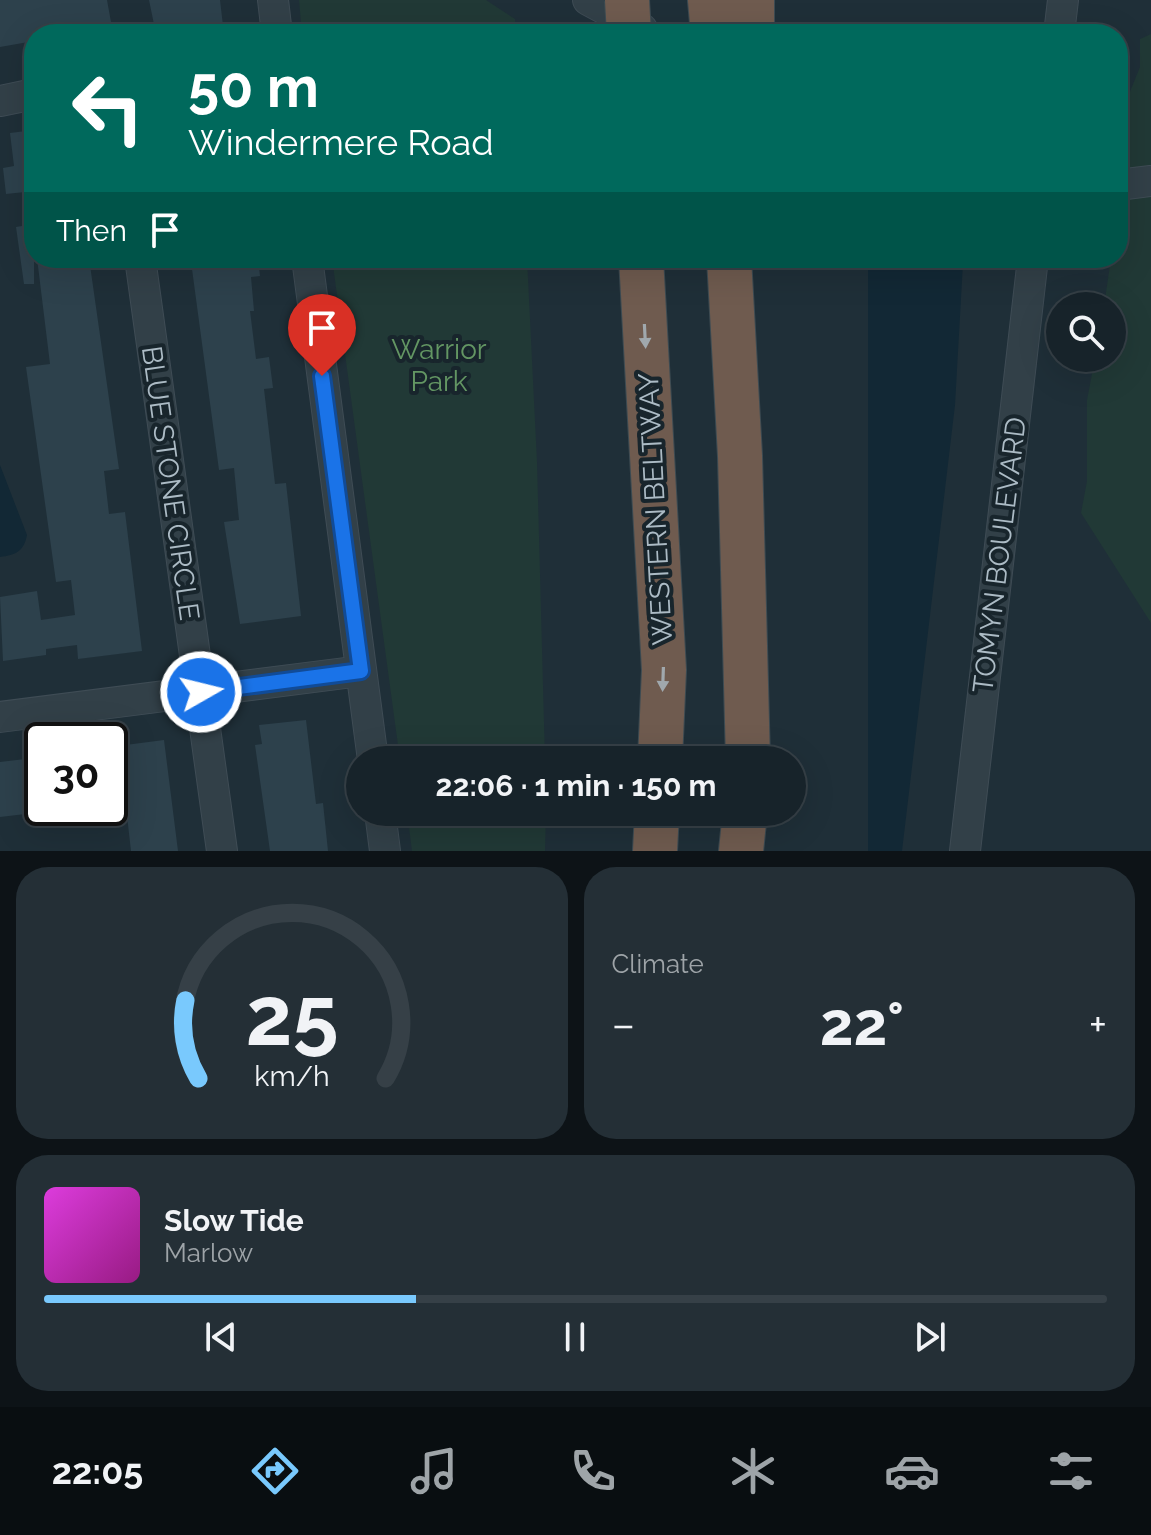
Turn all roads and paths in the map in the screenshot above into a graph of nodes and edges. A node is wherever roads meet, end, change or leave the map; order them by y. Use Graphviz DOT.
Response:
graph roads {
  1 [pos="273,0"];
  2 [pos="588,0"];
  3 [pos="627,0"];
  4 [pos="710,0"];
  5 [pos="752,0"];
  6 [pos="1063,0"];
  7 [pos="276,24"];
  8 [pos="628,24"];
  9 [pos="632,24"];
  10 [pos="712,24"];
  11 [pos="752,24"];
  12 [pos="1060,24"];
  13 [pos="24,96"];
  14 [pos="0,101"];
  15 [pos="1151,181"];
  16 [pos="1128,184"];
  17 [pos="141,268"];
  18 [pos="308,268"];
  19 [pos="642,268"];
  20 [pos="730,268"];
  21 [pos="751,268"];
  22 [pos="1032,268"];
  23 [pos="361,671"];
  24 [pos="201,692"];
  25 [pos="0,717"];
  26 [pos="371,746"];
  27 [pos="661,746"];
  28 [pos="749,746"];
  29 [pos="749,746"];
  30 [pos="382,826"];
  31 [pos="656,826"];
  32 [pos="744,826"];
  33 [pos="222,851"];
  34 [pos="385,851"];
  35 [pos="655,851"];
  36 [pos="741,851"];
  37 [pos="965,851"];
  1 -- 7 [label="street"];
  2 -- 9 [label="street"];
  3 -- 8 [label="highway, bridge"];
  4 -- 10 [label="highway"];
  5 -- 11 [label="highway"];
  6 -- 12 [label="street"];
  13 -- 14 [label="street"];
  15 -- 16 [label="street"];
  17 -- 24 [label="street, BLUE STONE CIRCLE"];
  18 -- 23 [label="street"];
  19 -- 27 [label="highway, WESTERN BELTWAY, one-way"];
  20 -- 28 [label="highway"];
  21 -- 29 [label="highway"];
  22 -- 37 [label="street, TOMYN BOULEVARD"];
  23 -- 24 [label="street"];
  23 -- 26 [label="street"];
  24 -- 25 [label="street"];
  24 -- 33 [label="street, BLUE STONE CIRCLE"];
  30 -- 34 [label="street"];
  31 -- 35 [label="highway"];
  32 -- 36 [label="highway"];
}
